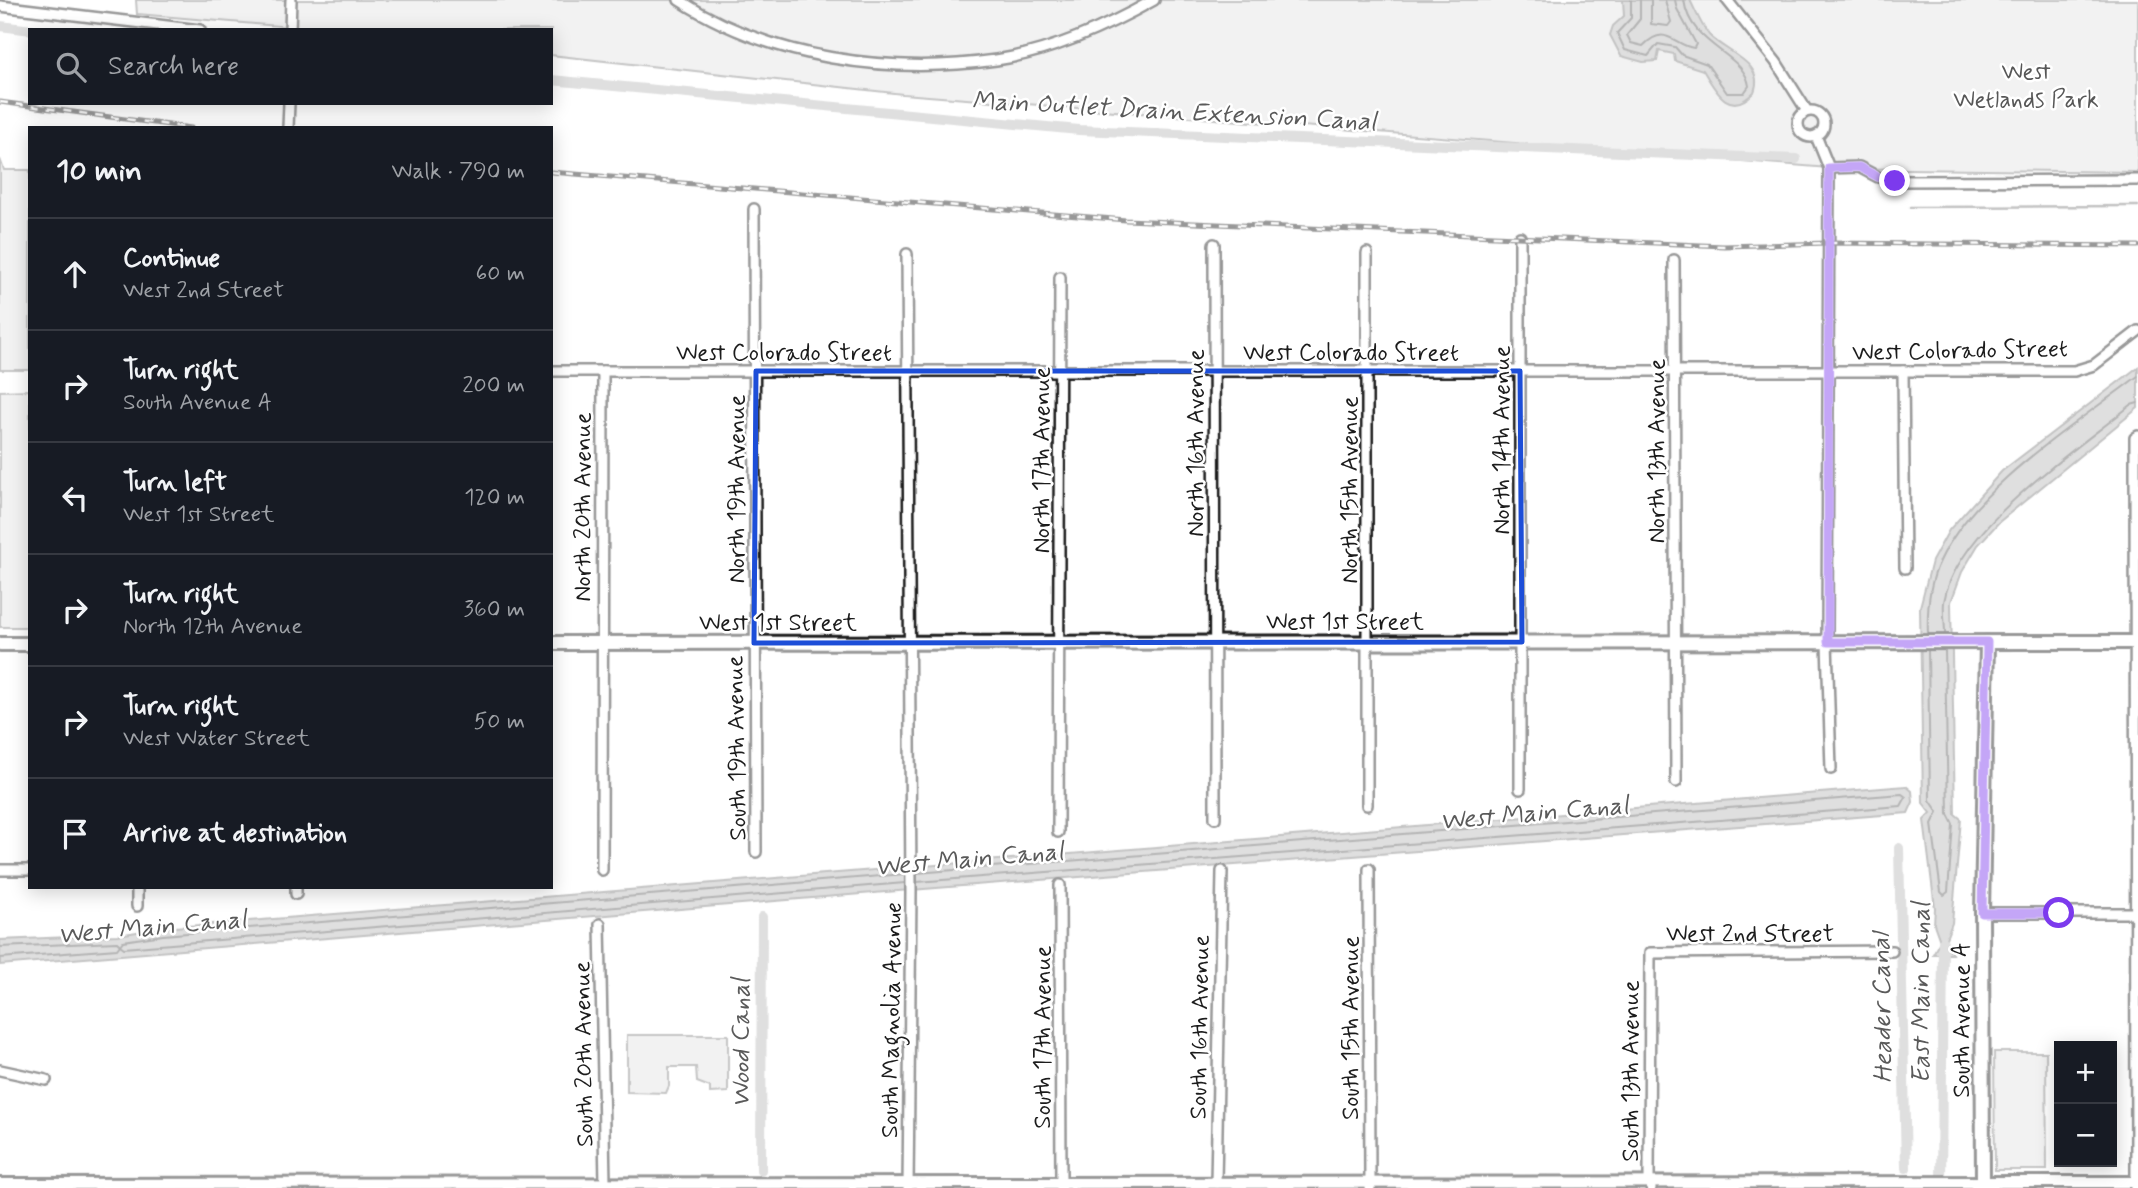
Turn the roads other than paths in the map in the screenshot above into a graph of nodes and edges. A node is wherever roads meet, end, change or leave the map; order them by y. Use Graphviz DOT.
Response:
graph roads {
  1 [pos="291,0"];
  2 [pos="678,0"];
  3 [pos="1154,0"];
  4 [pos="1727,0"];
  5 [pos="0,6"];
  6 [pos="183,28"];
  7 [pos="290,28"];
  8 [pos="289,105"];
  9 [pos="1807,111"];
  10 [pos="288,126"];
  11 [pos="1816,136"];
  12 [pos="1829,168"];
  13 [pos="2138,180"];
  14 [pos="754,209"];
  15 [pos="1520,237"];
  16 [pos="1214,244"];
  17 [pos="1367,253"];
  18 [pos="907,254"];
  19 [pos="1674,260"];
  20 [pos="1060,277"];
  21 [pos="2138,331"];
  22 [pos="553,371"];
  23 [pos="603,371"];
  24 [pos="755,371"];
  25 [pos="907,371"];
  26 [pos="1060,371"];
  27 [pos="1215,371"];
  28 [pos="1368,371"];
  29 [pos="1520,371"];
  30 [pos="1675,371"];
  31 [pos="1828,371"];
  32 [pos="1903,371"];
  33 [pos="2137,437"];
  34 [pos="1905,568"];
  35 [pos="1214,642"];
  36 [pos="1367,642"];
  37 [pos="1522,642"];
  38 [pos="1676,642"];
  39 [pos="1828,642"];
  40 [pos="1987,642"];
  41 [pos="2137,642"];
  42 [pos="553,643"];
  43 [pos="601,643"];
  44 [pos="754,643"];
  45 [pos="909,643"];
  46 [pos="1061,643"];
  47 [pos="0,644"];
  48 [pos="28,644"];
  49 [pos="1831,769"];
  50 [pos="1676,782"];
  51 [pos="1520,789"];
  52 [pos="1367,805"];
  53 [pos="1215,818"];
  54 [pos="1058,832"];
  55 [pos="756,852"];
  56 [pos="1369,869"];
  57 [pos="0,870"];
  58 [pos="28,870"];
  59 [pos="601,870"];
  60 [pos="1222,871"];
  61 [pos="1060,885"];
  62 [pos="137,889"];
  63 [pos="137,906"];
  64 [pos="1982,913"];
  65 [pos="2137,913"];
  66 [pos="600,924"];
  67 [pos="1892,951"];
  68 [pos="1650,953"];
  69 [pos="0,1070"];
  70 [pos="46,1080"];
  71 [pos="1216,1182"];
  72 [pos="604,1183"];
  73 [pos="0,1184"];
  74 [pos="2136,1184"];
  75 [pos="326,1185"];
  76 [pos="546,1185"];
  77 [pos="835,1185"];
  78 [pos="1061,1185"];
  79 [pos="1370,1185"];
  80 [pos="1519,1185"];
  81 [pos="1650,1185"];
  82 [pos="1983,1185"];
  83 [pos="80,1186"];
  84 [pos="202,1186"];
  85 [pos="438,1186"];
  86 [pos="681,1186"];
  87 [pos="908,1186"];
  1 -- 7 [label="street"];
  2 -- 3 [label="street"];
  4 -- 9 [label="street"];
  5 -- 6 [label="street"];
  8 -- 10 [label="street"];
  9 -- 11 [label="street"];
  9 -- 11 [label="street"];
  11 -- 12 [label="street"];
  12 -- 13 [label="street"];
  12 -- 31 [label="street"];
  14 -- 24 [label="street, North 19th Avenue"];
  15 -- 29 [label="street, North 14th Avenue"];
  16 -- 27 [label="street, North 16th Avenue"];
  17 -- 28 [label="street, North 15th Avenue"];
  18 -- 25 [label="street, South Magnolia Avenue"];
  19 -- 30 [label="street, North 13th Avenue"];
  20 -- 26 [label="street, North 17th Avenue"];
  21 -- 32 [label="street, West Colorado Street"];
  22 -- 23 [label="street, West Colorado Street"];
  23 -- 24 [label="street, West Colorado Street"];
  23 -- 43 [label="street, North 20th Avenue"];
  24 -- 25 [label="street, West Colorado Street"];
  24 -- 44 [label="street, North 19th Avenue"];
  25 -- 26 [label="street, West Colorado Street"];
  25 -- 45 [label="street, South Magnolia Avenue"];
  26 -- 27 [label="street, West Colorado Street"];
  26 -- 46 [label="street, North 17th Avenue"];
  27 -- 28 [label="street, West Colorado Street"];
  27 -- 35 [label="street, North 16th Avenue"];
  28 -- 29 [label="street, West Colorado Street"];
  28 -- 36 [label="street, North 15th Avenue"];
  29 -- 30 [label="street, West Colorado Street"];
  29 -- 37 [label="street, North 14th Avenue"];
  30 -- 31 [label="street, West Colorado Street"];
  30 -- 38 [label="street, North 13th Avenue"];
  31 -- 32 [label="street, West Colorado Street"];
  31 -- 39 [label="street"];
  32 -- 34 [label="street"];
  33 -- 41 [label="street"];
  35 -- 36 [label="main road, West 1st Street"];
  35 -- 46 [label="main road, West 1st Street"];
  35 -- 53 [label="street"];
  36 -- 37 [label="main road, West 1st Street"];
  36 -- 52 [label="street"];
  37 -- 38 [label="main road, West 1st Street"];
  37 -- 51 [label="street, North 14th Avenue"];
  38 -- 39 [label="main road, West 1st Street"];
  38 -- 50 [label="street, North 13th Avenue"];
  39 -- 40 [label="main road, West 1st Street"];
  39 -- 49 [label="street"];
  40 -- 41 [label="main road, West 1st Street"];
  40 -- 64 [label="main road, South Avenue A"];
  41 -- 65 [label="street"];
  42 -- 43 [label="main road, West 1st Street"];
  43 -- 44 [label="main road, West 1st Street"];
  43 -- 59 [label="street"];
  44 -- 45 [label="main road, West 1st Street"];
  44 -- 55 [label="street, South 19th Avenue"];
  45 -- 46 [label="main road, West 1st Street"];
  45 -- 87 [label="street, South Magnolia Avenue"];
  46 -- 54 [label="street"];
  47 -- 48 [label="main road"];
  56 -- 79 [label="street, South 15th Avenue"];
  57 -- 58 [label="street"];
  60 -- 71 [label="street, South 16th Avenue"];
  61 -- 78 [label="street, South 17th Avenue"];
  62 -- 63 [label="street"];
  64 -- 65 [label="street"];
  64 -- 82 [label="main road, South Avenue A"];
  65 -- 74 [label="street"];
  66 -- 72 [label="street, South 20th Avenue"];
  67 -- 68 [label="street, West 2nd Street"];
  68 -- 81 [label="street, South 13th Avenue"];
  69 -- 70 [label="street"];
  71 -- 78 [label="street"];
  71 -- 79 [label="street"];
  72 -- 76 [label="street"];
  72 -- 86 [label="street"];
  73 -- 83 [label="street"];
  74 -- 82 [label="street"];
  75 -- 84 [label="street"];
  75 -- 85 [label="street"];
  76 -- 85 [label="street"];
  77 -- 86 [label="street"];
  77 -- 87 [label="street"];
  78 -- 87 [label="street"];
  79 -- 80 [label="street"];
  80 -- 81 [label="street"];
  81 -- 82 [label="street"];
  83 -- 84 [label="street"];
}
